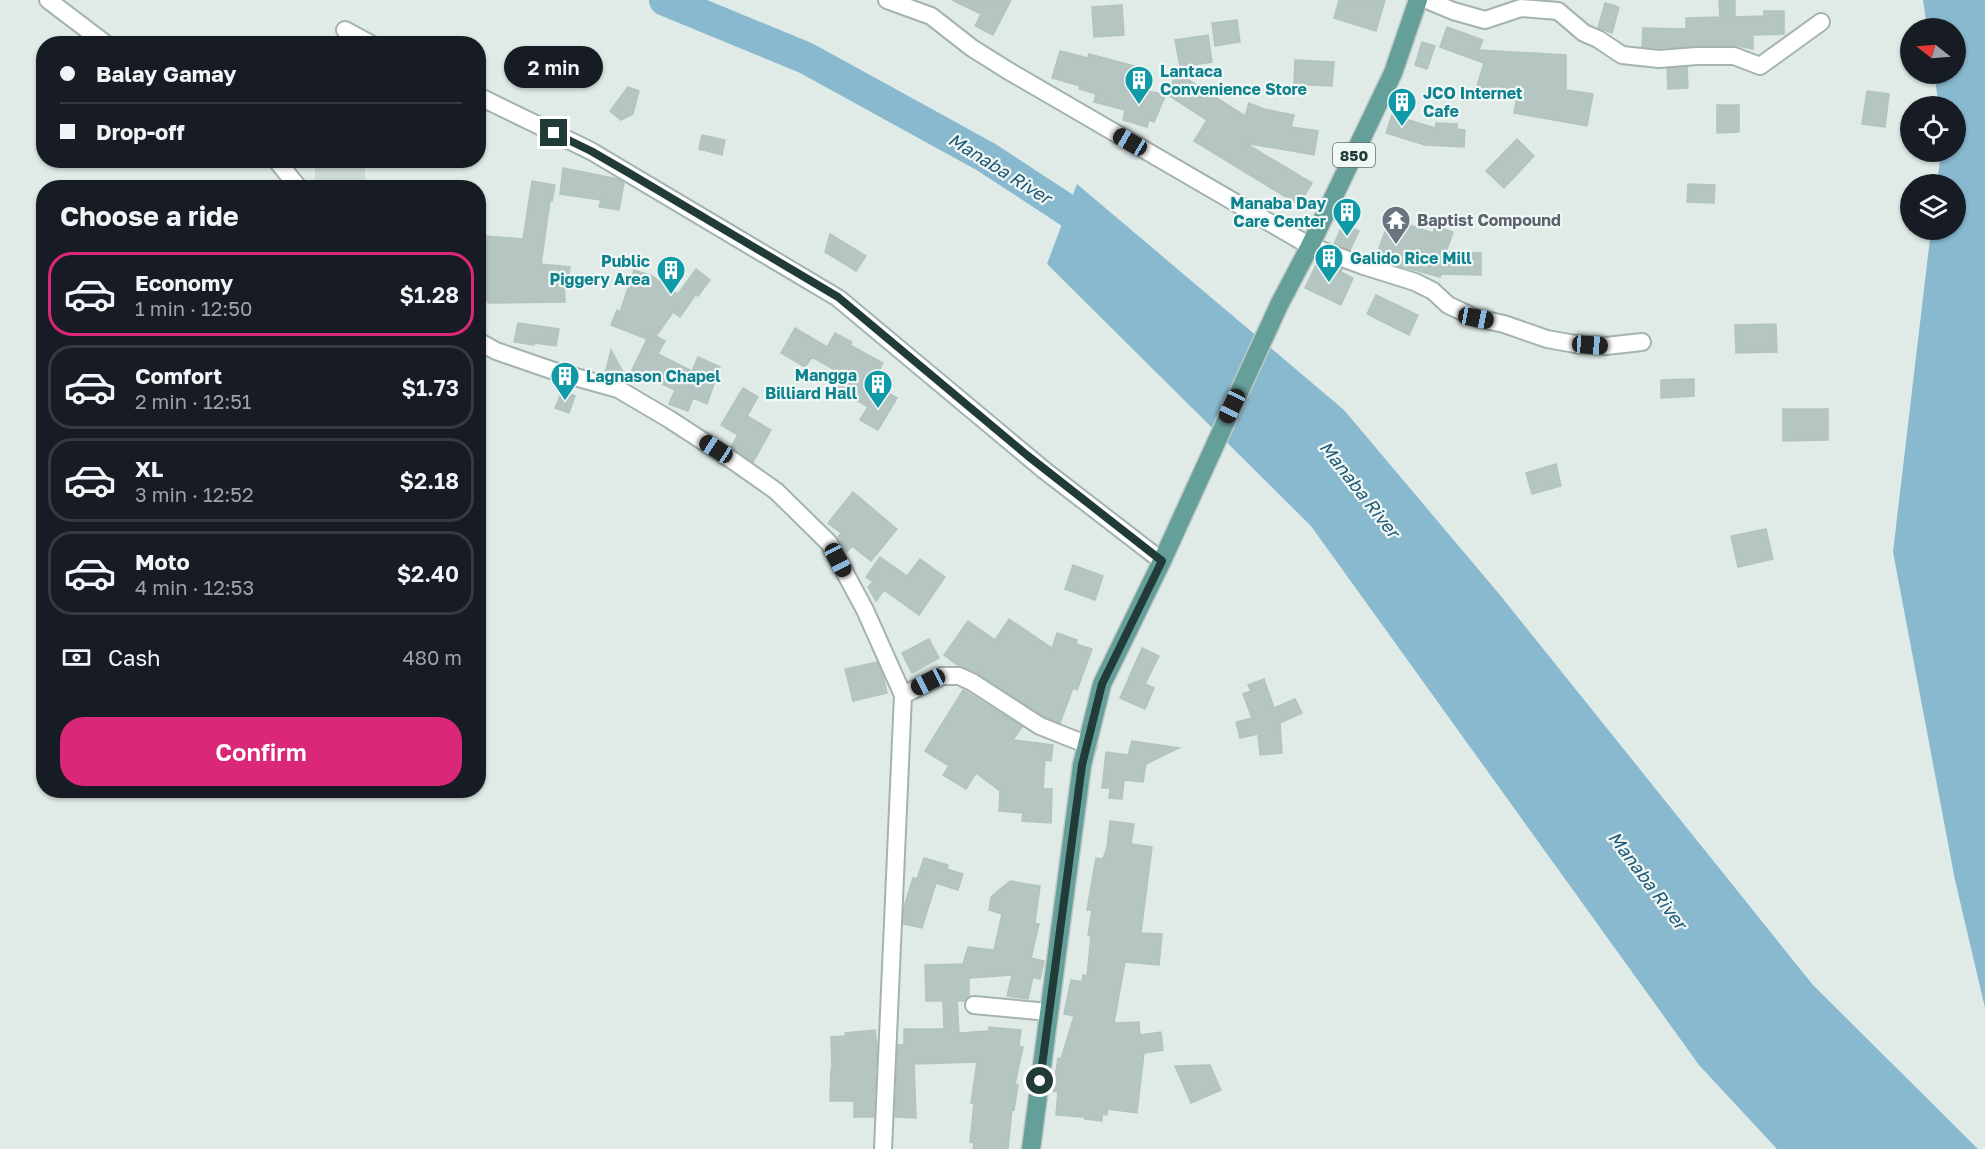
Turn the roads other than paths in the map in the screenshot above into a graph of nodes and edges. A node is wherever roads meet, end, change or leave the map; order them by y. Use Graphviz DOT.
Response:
graph roads {
  1 [pos="48,0"];
  2 [pos="888,0"];
  3 [pos="1418,0"];
  4 [pos="1427,0"];
  5 [pos="1821,22"];
  6 [pos="345,30"];
  7 [pos="95,36"];
  8 [pos="356,36"];
  9 [pos="486,100"];
  10 [pos="283,168"];
  11 [pos="292,180"];
  12 [pos="1310,246"];
  13 [pos="1642,342"];
  14 [pos="486,346"];
  15 [pos="1164,555"];
  16 [pos="903,695"];
  17 [pos="1088,745"];
  18 [pos="974,1005"];
  19 [pos="1049,1012"];
  20 [pos="883,1149"];
  21 [pos="1031,1149"];
  1 -- 7 [label="street"];
  2 -- 12 [label="street"];
  3 -- 12 [label="main road, 850"];
  4 -- 5 [label="street"];
  6 -- 8 [label="street"];
  9 -- 15 [label="street"];
  10 -- 11 [label="street"];
  12 -- 13 [label="street"];
  12 -- 15 [label="main road, 850"];
  14 -- 16 [label="street"];
  15 -- 17 [label="main road, 850"];
  16 -- 17 [label="street"];
  16 -- 20 [label="street"];
  17 -- 19 [label="main road, 850"];
  18 -- 19 [label="street"];
  19 -- 21 [label="main road, 850"];
}
